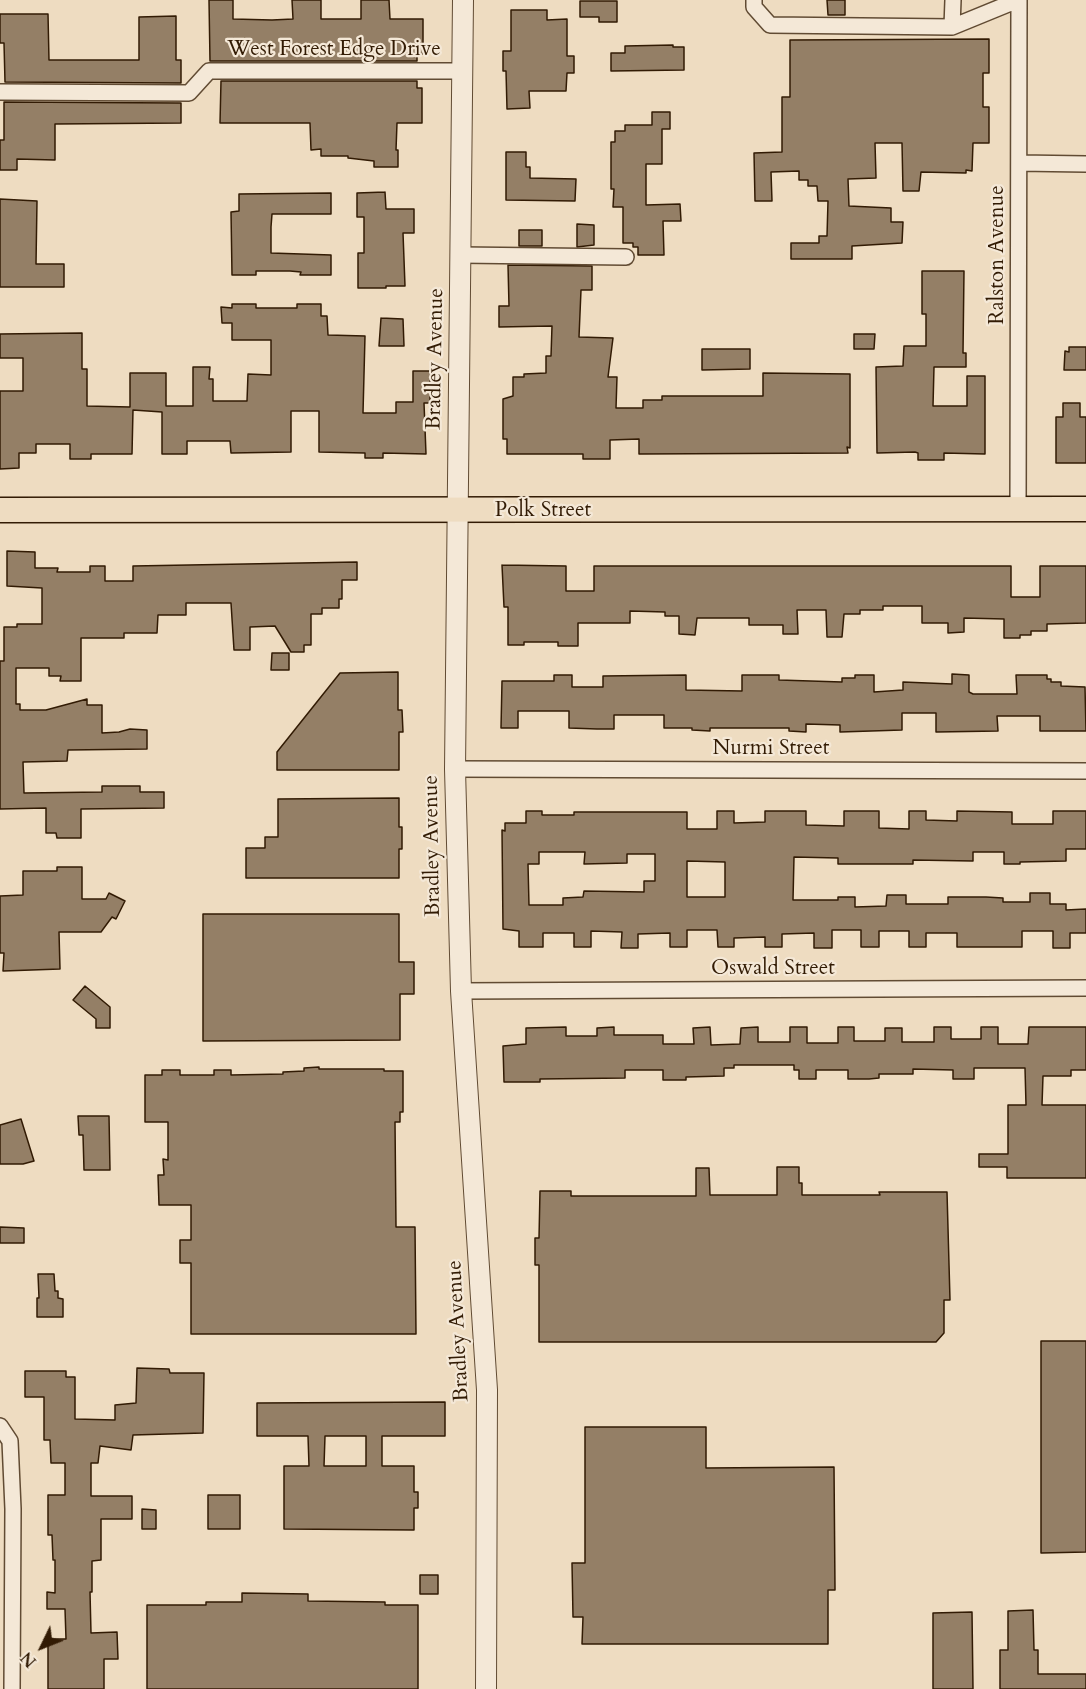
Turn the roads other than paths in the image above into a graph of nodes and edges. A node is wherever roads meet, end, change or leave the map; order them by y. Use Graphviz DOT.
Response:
graph roads {
  1 [pos="463,0"];
  2 [pos="754,0"];
  3 [pos="953,0"];
  4 [pos="1018,0"];
  5 [pos="952,27"];
  6 [pos="462,71"];
  7 [pos="0,92"];
  8 [pos="1019,163"];
  9 [pos="1086,164"];
  10 [pos="460,255"];
  11 [pos="626,257"];
  12 [pos="1086,509"];
  13 [pos="0,510"];
  14 [pos="1018,510"];
  15 [pos="458,511"];
  16 [pos="455,769"];
  17 [pos="1086,771"];
  18 [pos="1086,988"];
  19 [pos="461,992"];
  20 [pos="0,1426"];
  21 [pos="12,1689"];
  22 [pos="486,1689"];
  1 -- 6 [label="street, Bradley Avenue"];
  2 -- 5 [label="street"];
  3 -- 5 [label="street"];
  4 -- 5 [label="street"];
  4 -- 8 [label="street, Ralston Avenue"];
  6 -- 7 [label="street, West Forest Edge Drive"];
  6 -- 10 [label="street, Bradley Avenue"];
  8 -- 9 [label="street"];
  8 -- 14 [label="street, Ralston Avenue"];
  10 -- 11 [label="street"];
  10 -- 15 [label="street, Bradley Avenue"];
  12 -- 14 [label="main road, Polk Street"];
  13 -- 15 [label="main road, Polk Street"];
  14 -- 15 [label="main road, Polk Street"];
  15 -- 16 [label="street, Bradley Avenue"];
  16 -- 17 [label="street, Nurmi Street"];
  16 -- 19 [label="street, Bradley Avenue"];
  18 -- 19 [label="street, Oswald Street"];
  19 -- 22 [label="street, Bradley Avenue"];
  20 -- 21 [label="street"];
}
